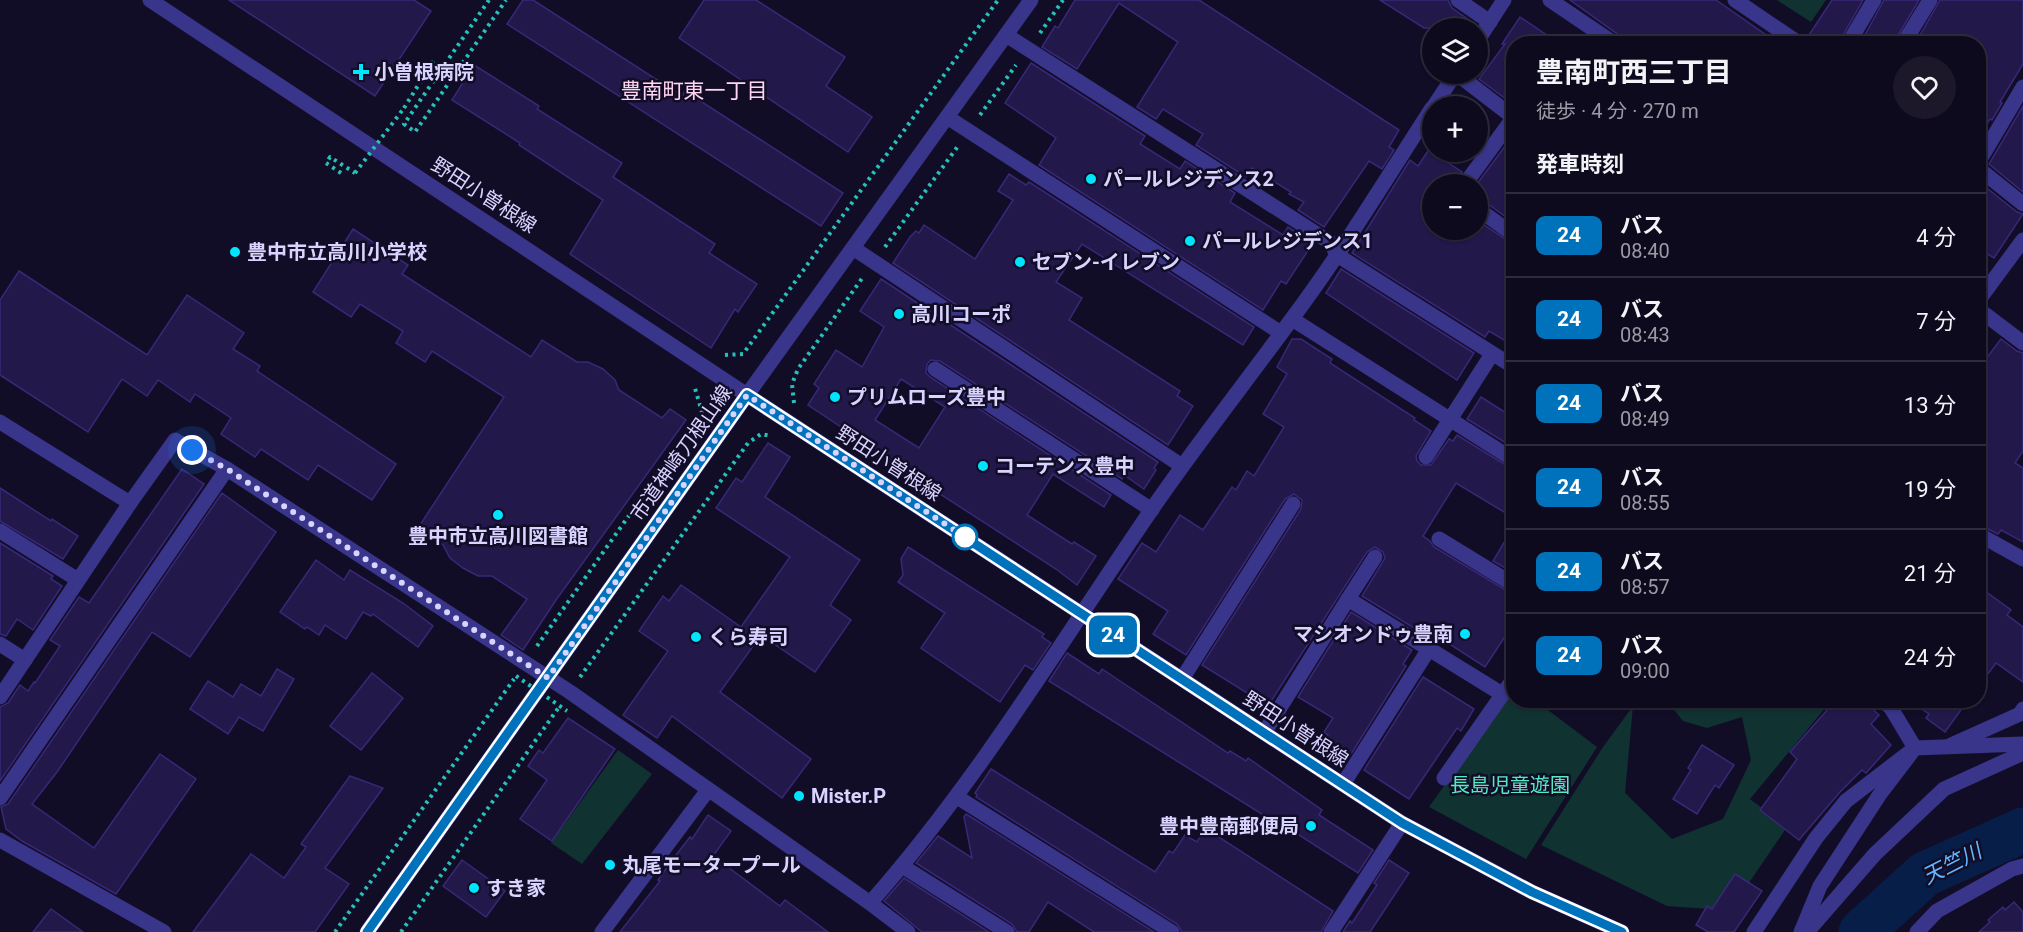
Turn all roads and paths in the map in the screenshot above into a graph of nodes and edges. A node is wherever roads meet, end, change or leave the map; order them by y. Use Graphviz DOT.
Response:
graph roads {
  1 [pos="150,0"];
  2 [pos="489,0"];
  3 [pos="506,0"];
  4 [pos="998,0"];
  5 [pos="1031,0"];
  6 [pos="1063,0"];
  7 [pos="1458,0"];
  8 [pos="1504,0"];
  9 [pos="1551,0"];
  10 [pos="1735,0"];
  11 [pos="1874,0"];
  12 [pos="1930,0"];
  13 [pos="1490,22"];
  14 [pos="1488,25"];
  15 [pos="1006,35"];
  16 [pos="1603,36"];
  17 [pos="1788,36"];
  18 [pos="1853,36"];
  19 [pos="1908,36"];
  20 [pos="1028,49"];
  21 [pos="434,60"];
  22 [pos="1469,84"];
  23 [pos="2023,87"];
  24 [pos="1506,112"];
  25 [pos="947,117"];
  26 [pos="1422,124"];
  27 [pos="1506,127"];
  28 [pos="969,131"];
  29 [pos="1986,149"];
  30 [pos="341,173"];
  31 [pos="1472,174"];
  32 [pos="1986,174"];
  33 [pos="2023,204"];
  34 [pos="1488,216"];
  35 [pos="1506,229"];
  36 [pos="2023,240"];
  37 [pos="853,248"];
  38 [pos="1337,255"];
  39 [pos="874,262"];
  40 [pos="1986,290"];
  41 [pos="1986,315"];
  42 [pos="1292,319"];
  43 [pos="1281,333"];
  44 [pos="2023,343"];
  45 [pos="1492,354"];
  46 [pos="723,355"];
  47 [pos="1506,362"];
  48 [pos="935,369"];
  49 [pos="747,395"];
  50 [pos="795,407"];
  51 [pos="1450,419"];
  52 [pos="0,422"];
  53 [pos="1506,455"];
  54 [pos="1426,457"];
  55 [pos="1182,466"];
  56 [pos="227,469"];
  57 [pos="130,503"];
  58 [pos="1293,504"];
  59 [pos="1152,510"];
  60 [pos="0,531"];
  61 [pos="1986,538"];
  62 [pos="1439,539"];
  63 [pos="1375,557"];
  64 [pos="2023,559"];
  65 [pos="78,580"];
  66 [pos="1506,580"];
  67 [pos="1348,599"];
  68 [pos="1081,614"];
  69 [pos="0,644"];
  70 [pos="1429,649"];
  71 [pos="25,660"];
  72 [pos="516,676"];
  73 [pos="548,678"];
  74 [pos="1182,680"];
  75 [pos="1506,689"];
  76 [pos="1502,694"];
  77 [pos="0,697"];
  78 [pos="1891,708"];
  79 [pos="2023,709"];
  80 [pos="567,711"];
  81 [pos="1264,732"];
  82 [pos="2023,744"];
  83 [pos="1915,748"];
  84 [pos="1943,748"];
  85 [pos="2023,753"];
  86 [pos="1444,778"];
  87 [pos="1343,784"];
  88 [pos="708,790"];
  89 [pos="957,797"];
  90 [pos="0,798"];
  91 [pos="1402,823"];
  92 [pos="0,840"];
  93 [pos="902,866"];
  94 [pos="2023,866"];
  95 [pos="870,903"];
  96 [pos="164,932"];
  97 [pos="367,932"];
  98 [pos="602,932"];
  99 [pos="908,932"];
  100 [pos="1007,932"];
  101 [pos="1172,932"];
  102 [pos="1331,932"];
  103 [pos="1622,932"];
  104 [pos="1754,932"];
  105 [pos="1801,932"];
  106 [pos="1808,932"];
  107 [pos="1917,932"];
  1 -- 49 [label="street, 野田小曽根線"];
  2 -- 3 [label="path"];
  4 -- 46 [label="path"];
  5 -- 15 [label="street, 市道神崎刀根山線"];
  6 -- 20 [label="path"];
  7 -- 13 [label="street"];
  8 -- 13 [label="street"];
  9 -- 16 [label="street"];
  10 -- 17 [label="street"];
  11 -- 18 [label="street"];
  12 -- 19 [label="street"];
  13 -- 14 [label="street"];
  15 -- 20 [label="street"];
  15 -- 25 [label="street, 市道神崎刀根山線"];
  20 -- 28 [label="path"];
  20 -- 38 [label="street"];
  21 -- 30 [label="path, bridge"];
  22 -- 24 [label="street"];
  23 -- 29 [label="street"];
  25 -- 28 [label="street"];
  25 -- 37 [label="street, 市道神崎刀根山線"];
  26 -- 38 [label="street"];
  27 -- 31 [label="street"];
  28 -- 39 [label="path"];
  28 -- 43 [label="street"];
  32 -- 33 [label="street"];
  34 -- 35 [label="street"];
  36 -- 40 [label="street"];
  37 -- 39 [label="street"];
  37 -- 49 [label="street, 市道神崎刀根山線"];
  38 -- 42 [label="street"];
  38 -- 45 [label="street"];
  39 -- 50 [label="path"];
  39 -- 55 [label="street"];
  41 -- 44 [label="street"];
  42 -- 43 [label="street"];
  42 -- 51 [label="street"];
  43 -- 55 [label="street"];
  45 -- 47 [label="street"];
  45 -- 51 [label="street"];
  48 -- 59 [label="street"];
  49 -- 68 [label="street, 野田小曽根線"];
  49 -- 73 [label="street, 市道神崎刀根山線"];
  51 -- 53 [label="street"];
  51 -- 54 [label="street"];
  52 -- 57 [label="street"];
  55 -- 59 [label="street"];
  56 -- 57 [label="street"];
  56 -- 73 [label="street"];
  56 -- 90 [label="street"];
  57 -- 65 [label="street"];
  58 -- 74 [label="street"];
  59 -- 68 [label="street"];
  60 -- 65 [label="street"];
  61 -- 64 [label="street"];
  62 -- 66 [label="street"];
  63 -- 67 [label="street"];
  65 -- 71 [label="street"];
  67 -- 70 [label="street"];
  67 -- 81 [label="street"];
  68 -- 74 [label="street, 野田小曽根線"];
  68 -- 89 [label="street"];
  69 -- 71 [label="street"];
  70 -- 76 [label="street"];
  70 -- 87 [label="street"];
  71 -- 77 [label="street"];
  72 -- 80 [label="path, bridge"];
  73 -- 88 [label="street"];
  73 -- 97 [label="street, 市道神崎刀根山線"];
  74 -- 81 [label="street, 野田小曽根線"];
  75 -- 76 [label="street"];
  76 -- 86 [label="street"];
  78 -- 83 [label="street"];
  79 -- 84 [label="street"];
  81 -- 87 [label="street, 野田小曽根線"];
  82 -- 84 [label="street"];
  83 -- 84 [label="street"];
  83 -- 104 [label="street"];
  83 -- 105 [label="street"];
  85 -- 106 [label="street"];
  87 -- 91 [label="street, 野田小曽根線"];
  88 -- 95 [label="street"];
  88 -- 98 [label="street"];
  89 -- 93 [label="street"];
  89 -- 101 [label="street"];
  91 -- 102 [label="street"];
  91 -- 103 [label="street, 野田小曽根線"];
  92 -- 96 [label="street"];
  93 -- 95 [label="street"];
  93 -- 100 [label="street"];
  94 -- 107 [label="street"];
  95 -- 99 [label="street"];
}
